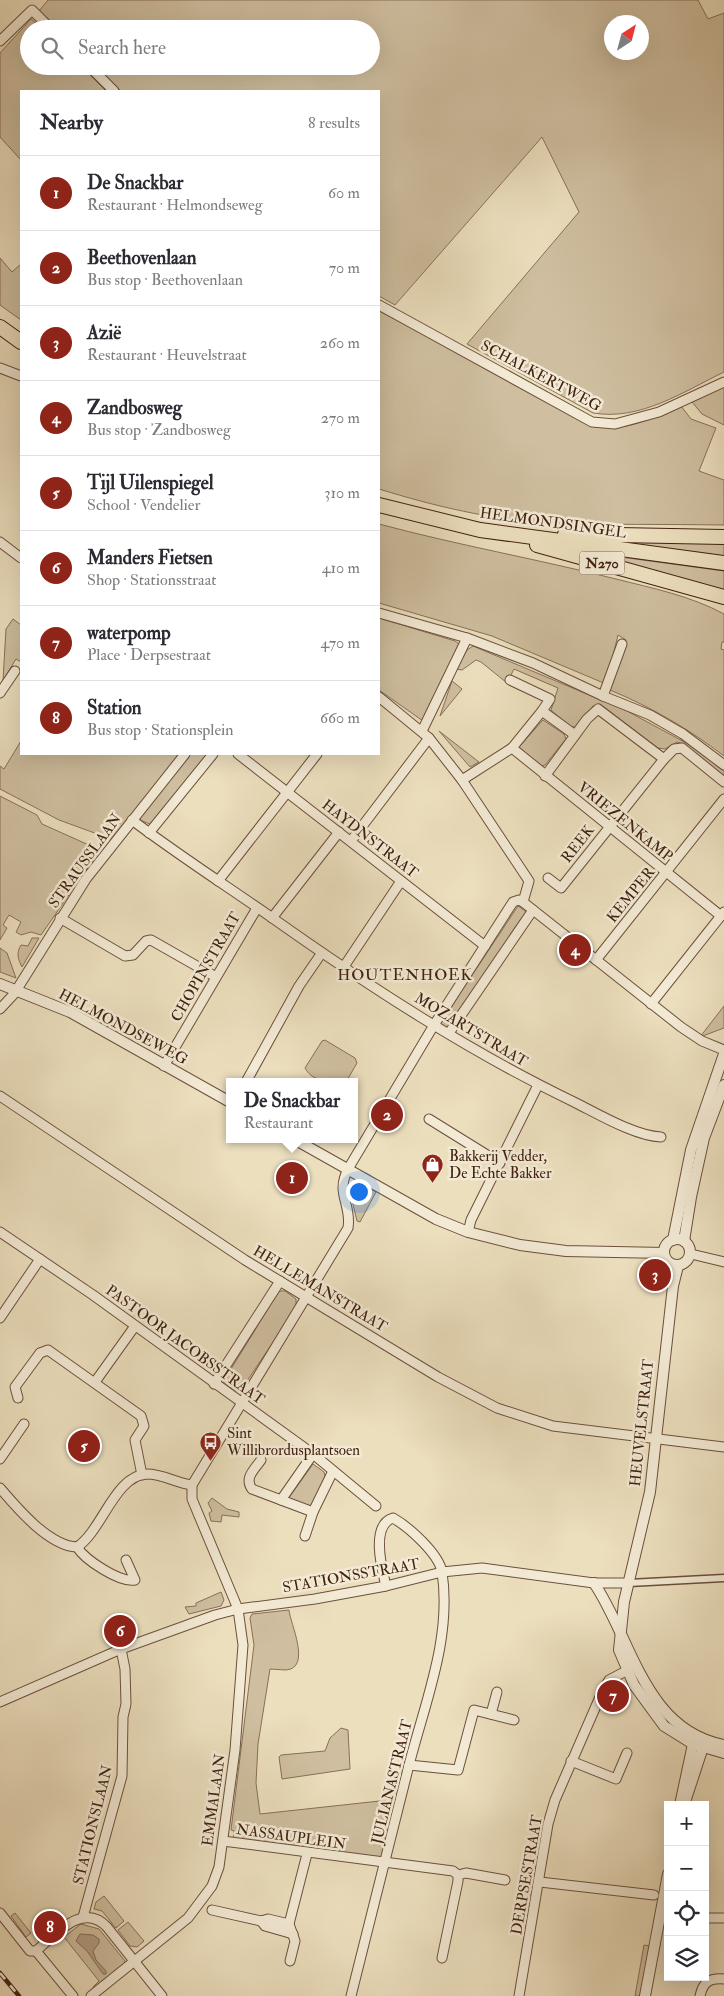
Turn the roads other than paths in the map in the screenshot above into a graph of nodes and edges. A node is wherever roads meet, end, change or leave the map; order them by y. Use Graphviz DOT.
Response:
graph roads {
  1 [pos="22,20"];
  2 [pos="42,20"];
  3 [pos="20,22"];
  4 [pos="0,41"];
  5 [pos="98,75"];
  6 [pos="113,90"];
  7 [pos="380,306"];
  8 [pos="0,327"];
  9 [pos="20,341"];
  10 [pos="0,368"];
  11 [pos="20,376"];
  12 [pos="724,382"];
  13 [pos="380,505"];
  14 [pos="480,530"];
  15 [pos="724,537"];
  16 [pos="541,538"];
  17 [pos="0,542"];
  18 [pos="20,557"];
  19 [pos="724,563"];
  20 [pos="724,597"];
  21 [pos="380,613"];
  22 [pos="467,638"];
  23 [pos="622,644"];
  24 [pos="15,671"];
  25 [pos="510,680"];
  26 [pos="0,693"];
  27 [pos="603,696"];
  28 [pos="380,698"];
  29 [pos="542,711"];
  30 [pos="422,731"];
  31 [pos="575,735"];
  32 [pos="429,738"];
  33 [pos="512,748"];
  34 [pos="184,755"];
  35 [pos="213,755"];
  36 [pos="239,755"];
  37 [pos="316,755"];
  38 [pos="664,759"];
  39 [pos="724,765"];
  40 [pos="545,776"];
  41 [pos="462,780"];
  42 [pos="724,782"];
  43 [pos="287,792"];
  44 [pos="724,800"];
  45 [pos="132,820"];
  46 [pos="609,827"];
  47 [pos="339,832"];
  48 [pos="149,833"];
  49 [pos="351,841"];
  50 [pos="666,873"];
  51 [pos="548,878"];
  52 [pos="218,880"];
  53 [pos="402,881"];
  54 [pos="523,902"];
  55 [pos="257,908"];
  56 [pos="532,910"];
  57 [pos="722,914"];
  58 [pos="60,918"];
  59 [pos="272,918"];
  60 [pos="485,946"];
  61 [pos="321,954"];
  62 [pos="596,960"];
  63 [pos="343,968"];
  64 [pos="216,977"];
  65 [pos="0,984"];
  66 [pos="16,990"];
  67 [pos="651,1004"];
  68 [pos="0,1009"];
  69 [pos="434,1025"];
  70 [pos="449,1033"];
  71 [pos="724,1052"];
  72 [pos="164,1066"];
  73 [pos="248,1078"];
  74 [pos="538,1085"];
  75 [pos="724,1086"];
  76 [pos="0,1096"];
  77 [pos="226,1100"];
  78 [pos="429,1119"];
  79 [pos="661,1137"];
  80 [pos="301,1143"];
  81 [pos="500,1163"];
  82 [pos="348,1169"];
  83 [pos="0,1232"];
  84 [pos="468,1232"];
  85 [pos="679,1240"];
  86 [pos="664,1253"];
  87 [pos="691,1254"];
  88 [pos="40,1259"];
  89 [pos="724,1262"];
  90 [pos="678,1266"];
  91 [pos="280,1282"];
  92 [pos="305,1296"];
  93 [pos="0,1318"];
  94 [pos="135,1326"];
  95 [pos="95,1382"];
  96 [pos="214,1384"];
  97 [pos="18,1398"];
  98 [pos="241,1402"];
  99 [pos="24,1424"];
  100 [pos="654,1440"];
  101 [pos="724,1447"];
  102 [pos="313,1454"];
  103 [pos="0,1459"];
  104 [pos="261,1460"];
  105 [pos="333,1471"];
  106 [pos="142,1475"];
  107 [pos="192,1485"];
  108 [pos="0,1488"];
  109 [pos="281,1500"];
  110 [pos="376,1506"];
  111 [pos="313,1512"];
  112 [pos="305,1536"];
  113 [pos="77,1547"];
  114 [pos="126,1560"];
  115 [pos="442,1572"];
  116 [pos="724,1578"];
  117 [pos="594,1583"];
  118 [pos="628,1583"];
  119 [pos="386,1586"];
  120 [pos="238,1609"];
  121 [pos="621,1631"];
  122 [pos="121,1649"];
  123 [pos="626,1671"];
  124 [pos="497,1692"];
  125 [pos="0,1702"];
  126 [pos="491,1714"];
  127 [pos="514,1720"];
  128 [pos="693,1744"];
  129 [pos="704,1744"];
  130 [pos="724,1745"];
  131 [pos="627,1753"];
  132 [pos="724,1753"];
  133 [pos="571,1761"];
  134 [pos="409,1765"];
  135 [pos="681,1801"];
  136 [pos="686,1801"];
  137 [pos="223,1841"];
  138 [pos="307,1854"];
  139 [pos="386,1863"];
  140 [pos="458,1875"];
  141 [pos="505,1880"];
  142 [pos="540,1882"];
  143 [pos="665,1891"];
  144 [pos="654,1895"];
  145 [pos="212,1910"];
  146 [pos="0,1913"];
  147 [pos="83,1917"];
  148 [pos="709,1918"];
  149 [pos="724,1918"];
  150 [pos="261,1921"];
  151 [pos="288,1924"];
  152 [pos="293,1934"];
  153 [pos="36,1951"];
  154 [pos="442,1958"];
  155 [pos="134,1961"];
  156 [pos="290,1961"];
  157 [pos="724,1979"];
  158 [pos="73,1996"];
  159 [pos="91,1996"];
  160 [pos="162,1996"];
  161 [pos="351,1996"];
  162 [pos="519,1996"];
  163 [pos="645,1996"];
  164 [pos="700,1996"];
  1 -- 2 [label="street"];
  3 -- 4 [label="street"];
  5 -- 6 [label="street"];
  7 -- 12 [label="street, SCHALKERTWEG"];
  8 -- 9 [label="main road"];
  10 -- 11 [label="street"];
  13 -- 14 [label="main road, HELMONDSINGEL / N270"];
  14 -- 16 [label="main road, HELMONDSINGEL / N270"];
  14 -- 20 [label="main road, N270"];
  15 -- 16 [label="main road, N270"];
  16 -- 19 [label="main road, HELMONDSINGEL / N270"];
  17 -- 18 [label="street"];
  21 -- 22 [label="street"];
  22 -- 27 [label="street"];
  22 -- 30 [label="street"];
  23 -- 27 [label="street"];
  24 -- 26 [label="street"];
  25 -- 29 [label="street"];
  27 -- 39 [label="street"];
  28 -- 30 [label="street"];
  29 -- 31 [label="street"];
  29 -- 33 [label="street"];
  30 -- 32 [label="street"];
  31 -- 38 [label="street"];
  31 -- 40 [label="street"];
  32 -- 41 [label="street"];
  32 -- 49 [label="street"];
  33 -- 40 [label="street, VRIEZENKAMP"];
  33 -- 41 [label="street"];
  34 -- 45 [label="street, STRAUSSLAAN"];
  35 -- 48 [label="street"];
  36 -- 43 [label="street, HAYDNSTRAAT"];
  37 -- 43 [label="street"];
  38 -- 42 [label="street"];
  38 -- 46 [label="street, REEK"];
  40 -- 46 [label="street, VRIEZENKAMP"];
  41 -- 54 [label="street"];
  43 -- 47 [label="street, HAYDNSTRAAT"];
  43 -- 52 [label="street"];
  44 -- 50 [label="street, KEMPER"];
  45 -- 48 [label="street, MOZARTSTRAAT"];
  45 -- 58 [label="street, STRAUSSLAAN"];
  46 -- 50 [label="street, VRIEZENKAMP"];
  46 -- 51 [label="street, REEK"];
  47 -- 49 [label="street, HAYDNSTRAAT"];
  47 -- 59 [label="street"];
  48 -- 52 [label="street, MOZARTSTRAAT"];
  49 -- 53 [label="street, HAYDNSTRAAT"];
  50 -- 57 [label="street, VRIEZENKAMP"];
  50 -- 62 [label="street, KEMPER"];
  52 -- 55 [label="street, MOZARTSTRAAT"];
  53 -- 60 [label="street, HAYDNSTRAAT"];
  53 -- 63 [label="street"];
  54 -- 56 [label="street"];
  54 -- 60 [label="street"];
  55 -- 59 [label="street, MOZARTSTRAAT"];
  55 -- 64 [label="street, CHOPINSTRAAT"];
  56 -- 62 [label="street"];
  56 -- 70 [label="street"];
  57 -- 67 [label="street"];
  58 -- 64 [label="street"];
  58 -- 66 [label="street, STRAUSSLAAN"];
  59 -- 61 [label="street, MOZARTSTRAAT"];
  60 -- 69 [label="street"];
  61 -- 63 [label="street, MOZARTSTRAAT"];
  61 -- 73 [label="street"];
  62 -- 67 [label="street"];
  63 -- 69 [label="street, MOZARTSTRAAT"];
  64 -- 72 [label="street, CHOPINSTRAAT"];
  65 -- 66 [label="street, HELMONDSEWEG"];
  66 -- 68 [label="street, STRAUSSLAAN"];
  66 -- 72 [label="street, HELMONDSEWEG"];
  67 -- 71 [label="street"];
  69 -- 70 [label="street, MOZARTSTRAAT"];
  69 -- 82 [label="street"];
  70 -- 74 [label="street, MOZARTSTRAAT"];
  71 -- 85 [label="street"];
  72 -- 77 [label="street, HELMONDSEWEG"];
  74 -- 79 [label="street, MOZARTSTRAAT"];
  74 -- 81 [label="street"];
  75 -- 85 [label="street"];
  76 -- 91 [label="street, HELLEMANSTRAAT"];
  78 -- 81 [label="street"];
  80 -- 82 [label="street"];
  81 -- 84 [label="street"];
  82 -- 84 [label="street"];
  82 -- 92 [label="street"];
  83 -- 88 [label="street, PASTOOR JACOBSSTRAAT"];
  84 -- 86 [label="street"];
  85 -- 86 [label="street"];
  85 -- 87 [label="street"];
  86 -- 90 [label="street"];
  87 -- 89 [label="street"];
  87 -- 90 [label="street"];
  88 -- 93 [label="street"];
  88 -- 94 [label="street, PASTOOR JACOBSSTRAAT"];
  90 -- 100 [label="street, HEUVELSTRAAT"];
  91 -- 92 [label="street, HELLEMANSTRAAT"];
  91 -- 96 [label="street"];
  92 -- 98 [label="street"];
  92 -- 100 [label="street, HELLEMANSTRAAT"];
  94 -- 95 [label="street"];
  94 -- 96 [label="street, PASTOOR JACOBSSTRAAT"];
  95 -- 97 [label="street"];
  95 -- 106 [label="street"];
  96 -- 98 [label="street, PASTOOR JACOBSSTRAAT"];
  98 -- 102 [label="street, PASTOOR JACOBSSTRAAT"];
  98 -- 107 [label="street"];
  99 -- 103 [label="street"];
  100 -- 101 [label="street, HELLEMANSTRAAT"];
  100 -- 118 [label="street, HEUVELSTRAAT"];
  102 -- 105 [label="street, PASTOOR JACOBSSTRAAT"];
  102 -- 109 [label="street"];
  104 -- 109 [label="street"];
  105 -- 110 [label="street, PASTOOR JACOBSSTRAAT"];
  105 -- 111 [label="street"];
  106 -- 107 [label="street"];
  106 -- 113 [label="street"];
  107 -- 120 [label="street"];
  108 -- 113 [label="street"];
  109 -- 111 [label="street"];
  111 -- 112 [label="street"];
  113 -- 114 [label="street"];
  115 -- 117 [label="street, STATIONSSTRAAT"];
  115 -- 119 [label="street, STATIONSSTRAAT"];
  115 -- 119 [label="street"];
  115 -- 134 [label="street, JULIANASTRAAT"];
  116 -- 118 [label="street, STATIONSSTRAAT"];
  117 -- 118 [label="street, STATIONSSTRAAT"];
  117 -- 121 [label="street"];
  118 -- 121 [label="street, HEUVELSTRAAT"];
  119 -- 120 [label="street, STATIONSSTRAAT"];
  120 -- 122 [label="street, STATIONSSTRAAT"];
  120 -- 137 [label="street, EMMALAAN"];
  121 -- 123 [label="street, HEUVELSTRAAT"];
  121 -- 129 [label="street"];
  122 -- 125 [label="street, STATIONSSTRAAT"];
  122 -- 147 [label="street, STATIONSLAAN"];
  123 -- 128 [label="street, HEUVELSTRAAT"];
  123 -- 133 [label="street, DERPSESTRAAT"];
  124 -- 126 [label="street"];
  126 -- 127 [label="street"];
  126 -- 134 [label="street"];
  128 -- 129 [label="street"];
  128 -- 135 [label="street"];
  129 -- 130 [label="street"];
  129 -- 132 [label="street"];
  129 -- 136 [label="street"];
  131 -- 133 [label="street"];
  133 -- 142 [label="street, DERPSESTRAAT"];
  134 -- 139 [label="street, JULIANASTRAAT"];
  137 -- 138 [label="street, NASSAUPLEIN"];
  137 -- 155 [label="street, EMMALAAN"];
  138 -- 139 [label="street, NASSAUPLEIN"];
  138 -- 151 [label="street"];
  139 -- 140 [label="street, NASSAUPLEIN"];
  139 -- 161 [label="street, JULIANASTRAAT"];
  140 -- 141 [label="street, NASSAUPLEIN"];
  140 -- 154 [label="street"];
  142 -- 144 [label="street"];
  142 -- 162 [label="street, DERPSESTRAAT"];
  143 -- 163 [label="street"];
  145 -- 150 [label="street"];
  146 -- 153 [label="street"];
  147 -- 153 [label="street"];
  147 -- 155 [label="street"];
  148 -- 149 [label="street"];
  150 -- 151 [label="street"];
  150 -- 152 [label="street"];
  151 -- 152 [label="street"];
  152 -- 156 [label="street"];
  153 -- 158 [label="street"];
  155 -- 159 [label="street, EMMALAAN"];
  155 -- 160 [label="street"];
  157 -- 164 [label="street"];
}
